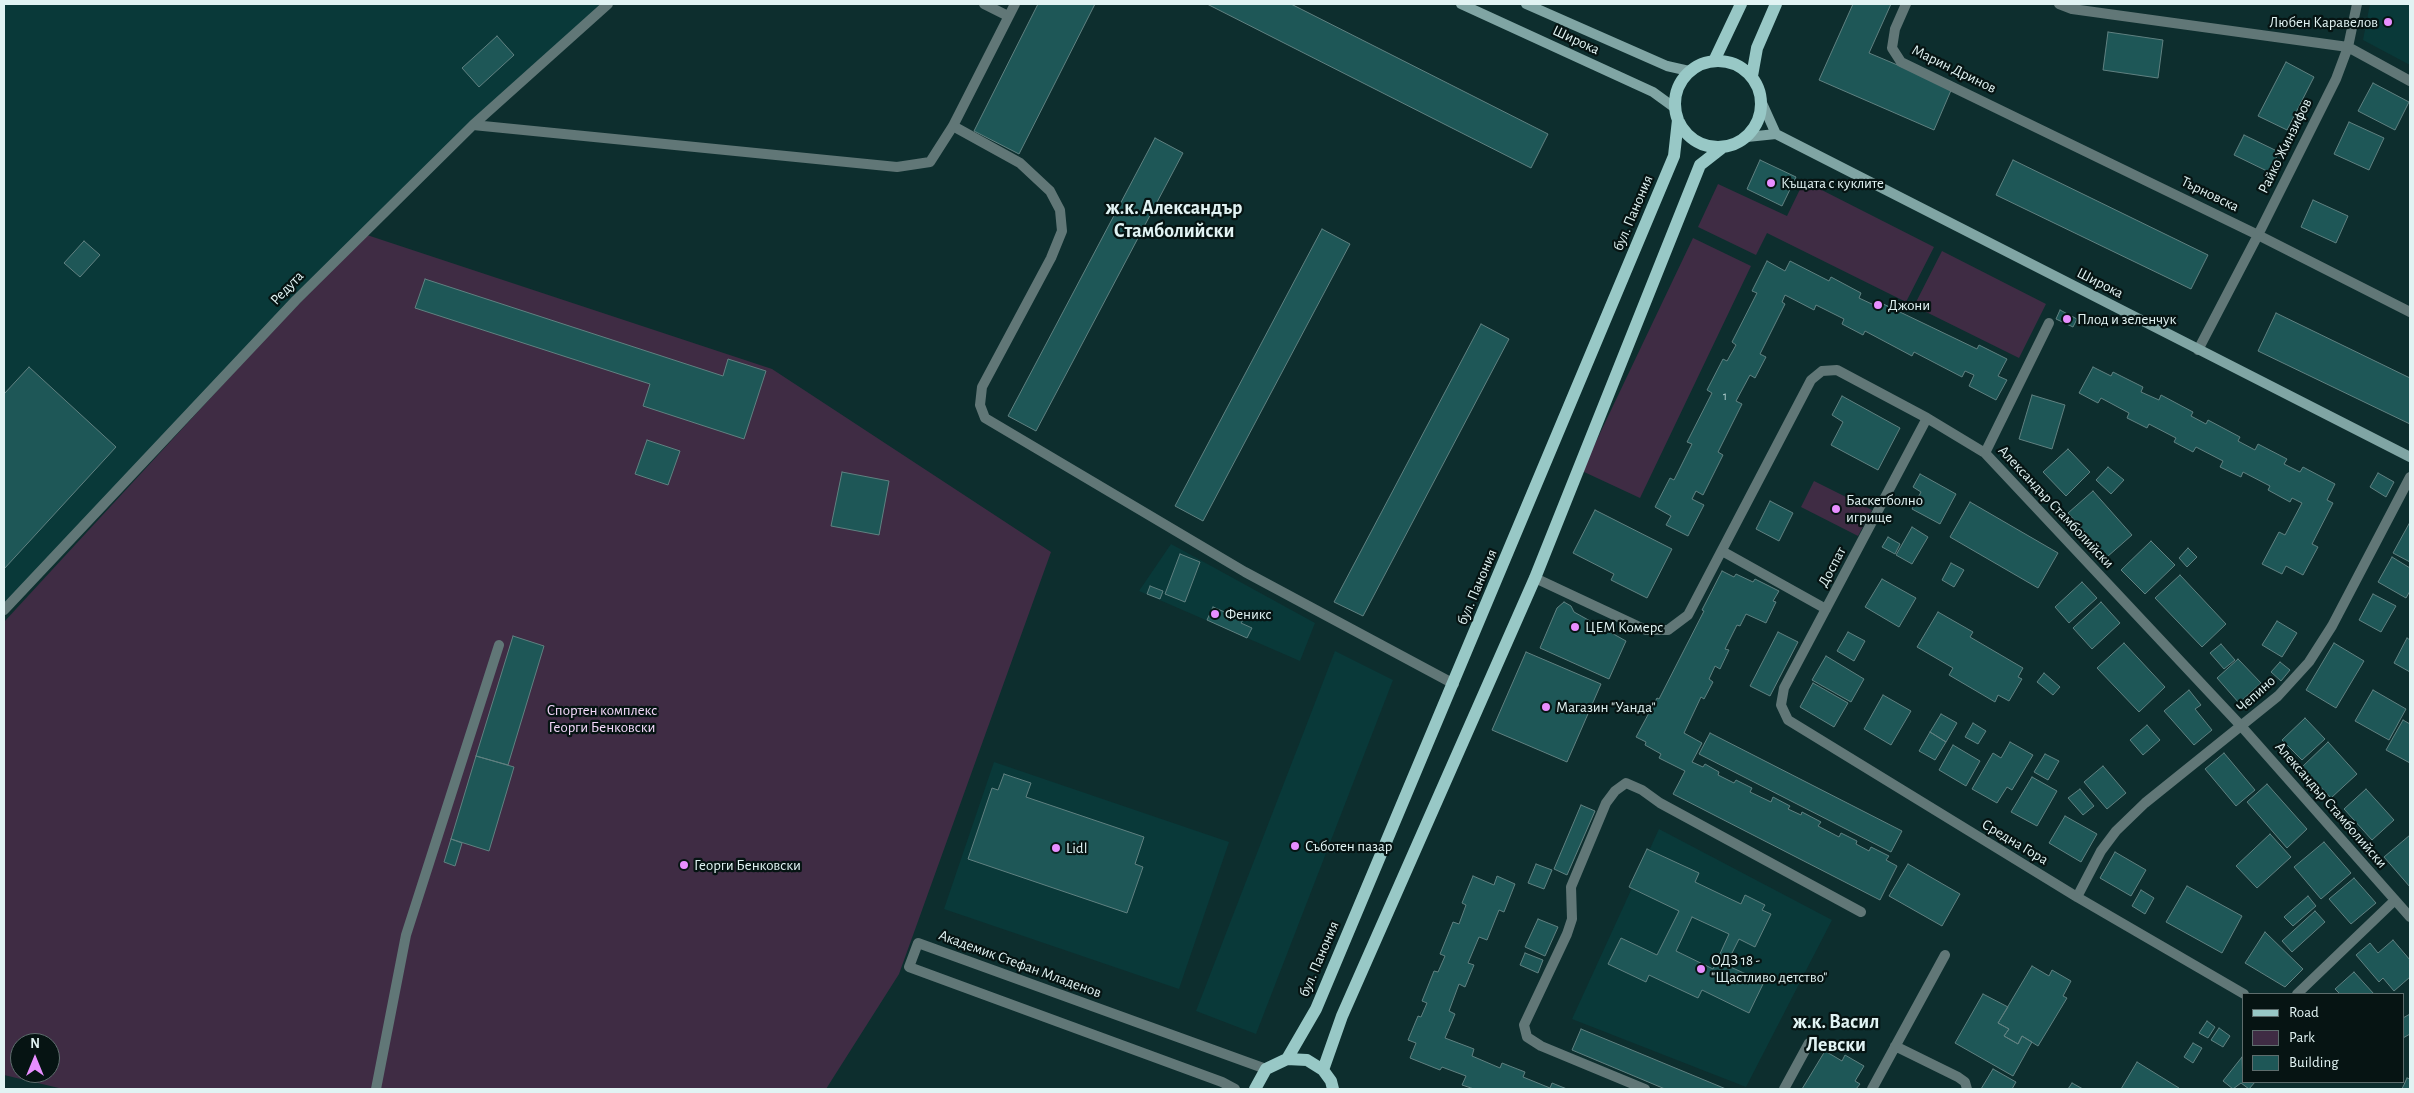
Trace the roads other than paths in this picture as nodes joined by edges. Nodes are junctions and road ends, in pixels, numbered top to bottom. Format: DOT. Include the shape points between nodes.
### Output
graph roads {
  1 [pos="608,4"];
  2 [pos="984,4"];
  3 [pos="1015,4"];
  4 [pos="1461,4"];
  5 [pos="1526,4"];
  6 [pos="1741,4"];
  7 [pos="1776,4"];
  8 [pos="1906,4"];
  9 [pos="2059,4"];
  10 [pos="2357,4"];
  11 [pos="1008,16"];
  12 [pos="2348,47"];
  13 [pos="1714,61"];
  14 [pos="1689,71"];
  15 [pos="1752,76"];
  16 [pos="2410,81"];
  17 [pos="1762,102"];
  18 [pos="1996,106"];
  19 [pos="1676,114"];
  20 [pos="473,125"];
  21 [pos="953,126"];
  22 [pos="1776,134"];
  23 [pos="1747,137"];
  24 [pos="1722,147"];
  25 [pos="2258,235"];
  26 [pos="2410,312"];
  27 [pos="2049,323"];
  28 [pos="2198,350"];
  29 [pos="1927,418"];
  30 [pos="1985,453"];
  31 [pos="2410,457"];
  32 [pos="2410,477"];
  33 [pos="1722,551"];
  34 [pos="1535,578"];
  35 [pos="1826,609"];
  36 [pos="4,610"];
  37 [pos="499,645"];
  38 [pos="1454,684"];
  39 [pos="1781,705"];
  40 [pos="2242,727"];
  41 [pos="2076,897"];
  42 [pos="2395,900"];
  43 [pos="1861,912"];
  44 [pos="2410,917"];
  45 [pos="1945,955"];
  46 [pos="2242,993"];
  47 [pos="2298,993"];
  48 [pos="1809,1043"];
  49 [pos="1895,1046"];
  50 [pos="1288,1059"];
  51 [pos="1266,1068"];
  52 [pos="1323,1070"];
  53 [pos="376,1089"];
  54 [pos="1234,1089"];
  55 [pos="1255,1089"];
  56 [pos="1333,1089"];
  57 [pos="1645,1089"];
  58 [pos="1784,1089"];
  59 [pos="1872,1089"];
  60 [pos="1967,1089"];
  1 -- 20 [label="street, Редута"];
  2 -- 11 [label="street"];
  3 -- 11 [label="street"];
  4 -- 19 [label="main road, Широка" via="1653,92"];
  5 -- 14 [label="main road, Широка" via="1667,66"];
  6 -- 13 [label="main road"];
  7 -- 15 [label="main road" via="1757,48"];
  8 -- 18 [label="street, Марин Дринов" via="1895,29 1892,48 1901,62"];
  9 -- 12 [label="street" via="2072,9"];
  10 -- 12 [label="street, Райко Жинзифов"];
  11 -- 21 [label="street"];
  12 -- 16 [label="street"];
  12 -- 25 [label="street, Райко Жинзифов" via="2336,79"];
  13 -- 14 [label="main road"];
  13 -- 15 [label="main road" via="1735,64"];
  14 -- 19 [label="main road, бул. Панония" via="1677,88"];
  15 -- 17 [label="main road"];
  17 -- 22 [label="main road"];
  17 -- 23 [label="main road" via="1758,122"];
  18 -- 25 [label="street, Търновска"];
  19 -- 24 [label="main road" via="1683,130 1700,144"];
  19 -- 38 [label="main road, бул. Панония" via="1674,156"];
  20 -- 21 [label="street" via="897,167 930,162"];
  20 -- 36 [label="street, Редута" via="296,300"];
  21 -- 38 [label="street" via="1020,163 1050,191 1060,210 1062,230 1051,258 982,387 980,405 985,418 1245,572"];
  22 -- 23 [label="main road"];
  22 -- 28 [label="main road, Широка"];
  23 -- 24 [label="main road"];
  24 -- 34 [label="main road" via="1700,165"];
  25 -- 26 [label="street, Търновска"];
  25 -- 28 [label="street, Райко Жинзифов"];
  27 -- 30 [label="street"];
  28 -- 31 [label="main road, Широка"];
  29 -- 30 [label="street, Александър Стамболийски"];
  29 -- 33 [label="street, Александър Стамболийски" via="1837,370 1822,371 1811,380"];
  29 -- 35 [label="street, Доспат"];
  30 -- 40 [label="street, Александър Стамболийски"];
  32 -- 40 [label="street, Чепино" via="2332,626 2309,662 2278,696"];
  33 -- 34 [label="street, Александър Стамболийски" via="1688,616 1668,630 1636,627"];
  33 -- 35 [label="street"];
  34 -- 52 [label="main road" via="1342,1016"];
  35 -- 39 [label="street, Доспат" via="1784,688"];
  37 -- 53 [label="street" via="406,935"];
  38 -- 50 [label="main road, бул. Панония" via="1316,1009"];
  39 -- 41 [label="street, Средна Гора" via="1788,720"];
  40 -- 41 [label="street, Чепино" via="2145,803 2116,831"];
  40 -- 42 [label="street, Александър Стамболийски"];
  41 -- 46 [label="street, Средна Гора"];
  42 -- 44 [label="street, Александър Стамболийски"];
  42 -- 47 [label="street"];
  43 -- 57 [label="street" via="1660,803 1642,790 1626,783 1614,791 1571,888 1572,919 1567,934 1524,1025 1527,1037 1541,1046"];
  45 -- 49 [label="street"];
  48 -- 58 [label="street"];
  49 -- 59 [label="street"];
  49 -- 60 [label="street" via="1958,1077 1965,1082"];
  50 -- 51 [label="main road"];
  50 -- 52 [label="main road" via="1307,1060"];
  51 -- 54 [label="street, Академик Стефан Младенов" via="918,944 909,967"];
  51 -- 55 [label="main road"];
  52 -- 56 [label="main road"];
}
